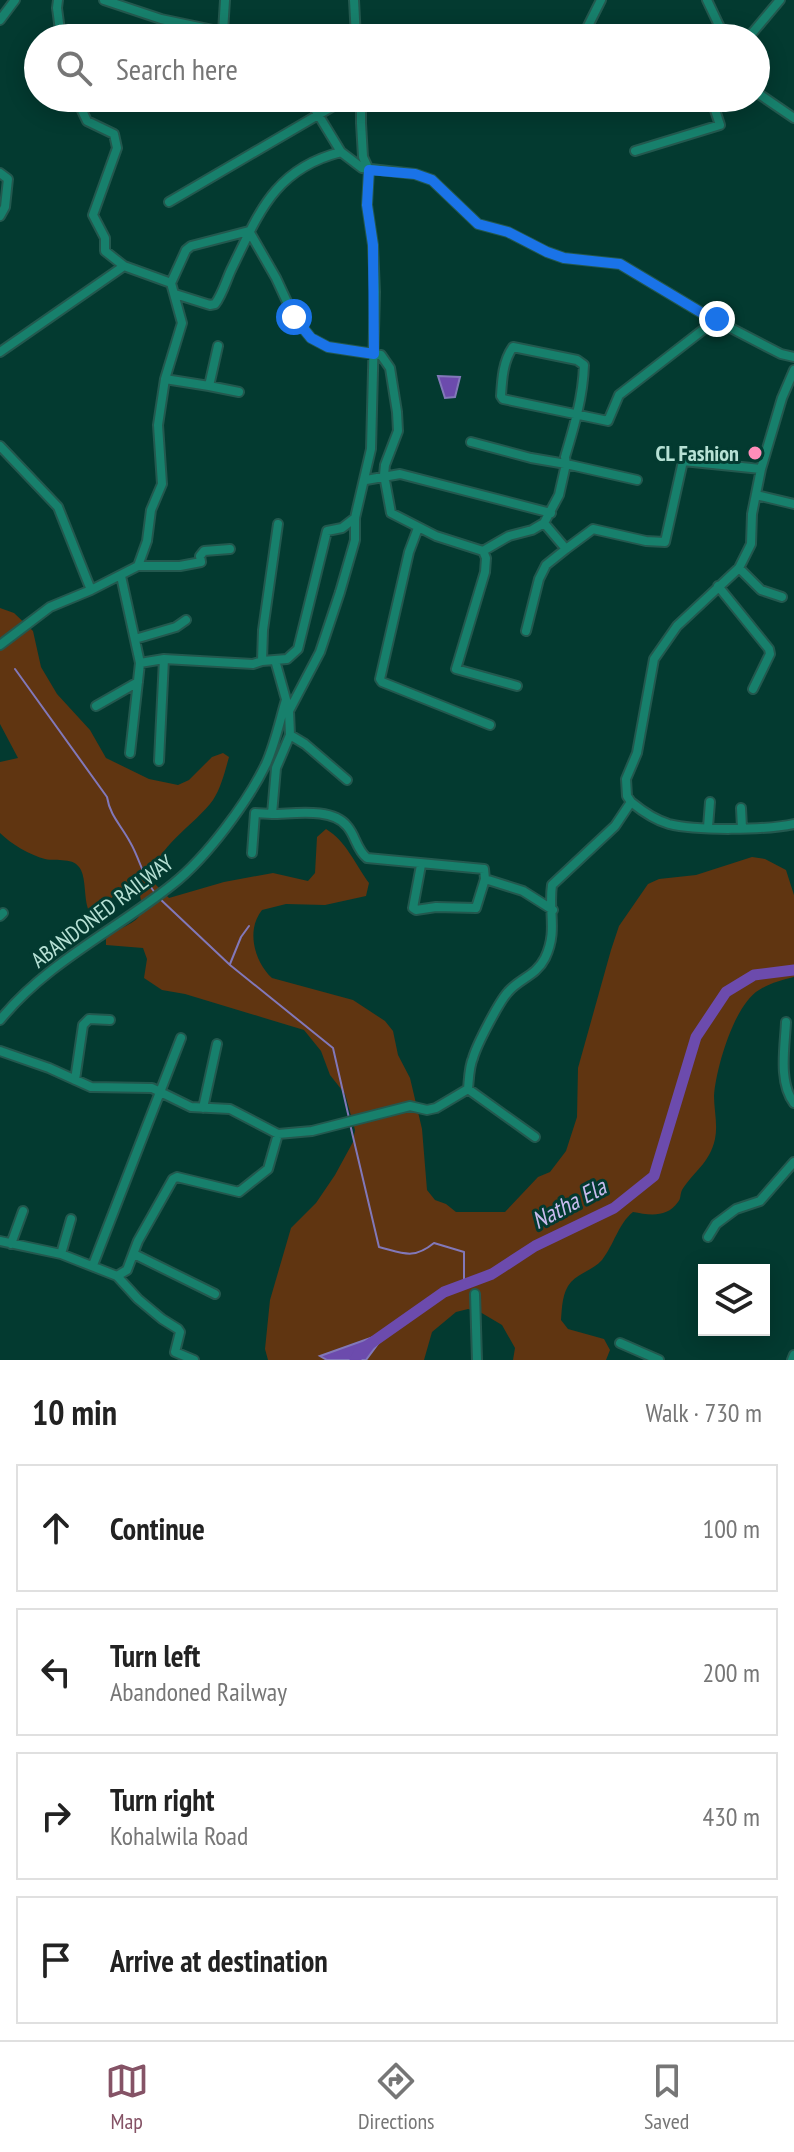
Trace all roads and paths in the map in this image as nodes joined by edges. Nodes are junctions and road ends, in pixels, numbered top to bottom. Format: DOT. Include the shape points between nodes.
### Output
graph roads {
  1 [pos="15,0"];
  2 [pos="58,0"];
  3 [pos="104,0"];
  4 [pos="225,0"];
  5 [pos="354,0"];
  6 [pos="601,0"];
  7 [pos="707,0"];
  8 [pos="780,0"];
  9 [pos="0,20"];
  10 [pos="59,24"];
  11 [pos="180,24"];
  12 [pos="220,24"];
  13 [pos="355,24"];
  14 [pos="589,24"];
  15 [pos="718,24"];
  16 [pos="760,24"];
  17 [pos="770,102"];
  18 [pos="83,112"];
  19 [pos="316,112"];
  20 [pos="323,112"];
  21 [pos="361,112"];
  22 [pos="716,112"];
  23 [pos="318,115"];
  24 [pos="794,118"];
  25 [pos="635,151"];
  26 [pos="341,152"];
  27 [pos="369,170"];
  28 [pos="0,173"];
  29 [pos="169,202"];
  30 [pos="0,216"];
  31 [pos="249,231"];
  32 [pos="124,266"];
  33 [pos="171,283"];
  34 [pos="175,294"];
  35 [pos="717,319"];
  36 [pos="218,346"];
  37 [pos="0,352"];
  38 [pos="374,354"];
  39 [pos="794,357"];
  40 [pos="794,370"];
  41 [pos="165,379"];
  42 [pos="209,386"];
  43 [pos="239,392"];
  44 [pos="577,415"];
  45 [pos="471,442"];
  46 [pos="0,446"];
  47 [pos="566,464"];
  48 [pos="761,469"];
  49 [pos="384,475"];
  50 [pos="366,480"];
  51 [pos="637,480"];
  52 [pos="756,495"];
  53 [pos="794,504"];
  54 [pos="551,513"];
  55 [pos="355,518"];
  56 [pos="544,523"];
  57 [pos="278,524"];
  58 [pos="418,528"];
  59 [pos="230,549"];
  60 [pos="566,549"];
  61 [pos="483,551"];
  62 [pos="138,566"];
  63 [pos="739,568"];
  64 [pos="121,576"];
  65 [pos="718,586"];
  66 [pos="91,590"];
  67 [pos="782,597"];
  68 [pos="186,620"];
  69 [pos="526,631"];
  70 [pos="135,639"];
  71 [pos="0,645"];
  72 [pos="164,659"];
  73 [pos="275,660"];
  74 [pos="262,661"];
  75 [pos="140,663"];
  76 [pos="138,682"];
  77 [pos="517,686"];
  78 [pos="753,689"];
  79 [pos="286,700"];
  80 [pos="96,706"];
  81 [pos="289,711"];
  82 [pos="490,725"];
  83 [pos="290,735"];
  84 [pos="130,753"];
  85 [pos="159,761"];
  86 [pos="347,780"];
  87 [pos="631,802"];
  88 [pos="710,802"];
  89 [pos="741,808"];
  90 [pos="272,814"];
  91 [pos="794,824"];
  92 [pos="708,827"];
  93 [pos="742,828"];
  94 [pos="252,853"];
  95 [pos="421,865"];
  96 [pos="485,879"];
  97 [pos="553,910"];
  98 [pos="0,1020"];
  99 [pos="110,1020"];
  100 [pos="786,1022"];
  101 [pos="181,1038"];
  102 [pos="217,1044"];
  103 [pos="0,1051"];
  104 [pos="75,1080"];
  105 [pos="468,1089"];
  106 [pos="162,1092"];
  107 [pos="794,1103"];
  108 [pos="203,1108"];
  109 [pos="278,1134"];
  110 [pos="535,1137"];
  111 [pos="794,1162"];
  112 [pos="23,1211"];
  113 [pos="71,1219"];
  114 [pos="708,1237"];
  115 [pos="0,1241"];
  116 [pos="11,1244"];
  117 [pos="61,1254"];
  118 [pos="134,1254"];
  119 [pos="93,1265"];
  120 [pos="117,1276"];
  121 [pos="215,1294"];
  122 [pos="475,1294"];
  123 [pos="620,1343"];
  124 [pos="194,1360"];
  125 [pos="477,1360"];
  126 [pos="659,1360"];
  1 -- 9 [label="street"];
  2 -- 10 [label="street"];
  3 -- 11 [label="street"];
  4 -- 12 [label="street"];
  5 -- 13 [label="street"];
  6 -- 14 [label="street"];
  7 -- 15 [label="street"];
  8 -- 16 [label="street"];
  17 -- 24 [label="street"];
  18 -- 32 [label="street" via="87,121 114,134 117,148 93,215 105,238 105,251"];
  19 -- 23 [label="street"];
  20 -- 23 [label="street"];
  21 -- 27 [label="street" via="363,157"];
  22 -- 25 [label="street" via="720,125"];
  23 -- 26 [label="street"];
  23 -- 29 [label="street"];
  26 -- 27 [label="street"];
  26 -- 31 [label="street" via="316,158 292,173"];
  27 -- 35 [label="street" via="432,180 478,224 564,258 620,264"];
  27 -- 38 [label="street"];
  28 -- 30 [label="street" via="8,179"];
  31 -- 33 [label="street" via="191,246"];
  31 -- 34 [label="street" via="215,304"];
  31 -- 38 [label="street" via="294,317 311,338 328,347"];
  32 -- 33 [label="street"];
  32 -- 37 [label="street"];
  33 -- 34 [label="street"];
  34 -- 41 [label="street" via="182,323"];
  35 -- 39 [label="street"];
  35 -- 44 [label="street" via="619,395 608,421"];
  36 -- 42 [label="street"];
  38 -- 49 [label="street" via="384,357 390,368 397,412 398,431"];
  38 -- 50 [label="street"];
  40 -- 48 [label="street"];
  41 -- 42 [label="street"];
  41 -- 62 [label="street" via="158,425 162,484"];
  42 -- 43 [label="street"];
  44 -- 44 [label="street" via="503,399 503,373 513,347 584,365"];
  44 -- 47 [label="street"];
  45 -- 47 [label="street"];
  46 -- 66 [label="street" via="58,507"];
  47 -- 51 [label="street"];
  47 -- 54 [label="street"];
  48 -- 52 [label="street"];
  48 -- 60 [label="street" via="683,461 665,542 593,529"];
  49 -- 50 [label="street"];
  49 -- 54 [label="street" via="400,474"];
  49 -- 58 [label="street" via="391,513"];
  50 -- 55 [label="street"];
  52 -- 53 [label="street"];
  52 -- 63 [label="street" via="751,544"];
  54 -- 56 [label="street"];
  55 -- 73 [label="street" via="327,531 298,649 287,659"];
  55 -- 81 [label="street" via="355,540 320,652"];
  56 -- 60 [label="street"];
  56 -- 61 [label="street"];
  57 -- 74 [label="street"];
  58 -- 61 [label="street"];
  58 -- 82 [label="street" via="380,679"];
  59 -- 62 [label="street" via="204,551 201,562 180,566"];
  60 -- 69 [label="street" via="546,565 539,579"];
  61 -- 77 [label="street" via="485,572 456,669"];
  62 -- 64 [label="street"];
  63 -- 65 [label="street"];
  63 -- 67 [label="street" via="761,590"];
  64 -- 66 [label="street"];
  64 -- 70 [label="street"];
  65 -- 78 [label="street" via="769,649"];
  65 -- 87 [label="street" via="677,626 654,659 637,753 626,779"];
  66 -- 71 [label="street" via="50,607"];
  68 -- 70 [label="street"];
  70 -- 75 [label="street"];
  72 -- 74 [label="street"];
  72 -- 75 [label="street"];
  72 -- 85 [label="street"];
  73 -- 74 [label="street"];
  73 -- 79 [label="street"];
  75 -- 76 [label="street"];
  76 -- 80 [label="street"];
  76 -- 84 [label="street"];
  79 -- 81 [label="street"];
  79 -- 98 [label="street, ABANDONED RAILWAY" via="266,763 204,852 170,887 37,982"];
  81 -- 83 [label="street"];
  83 -- 86 [label="street"];
  83 -- 90 [label="street" via="276,768"];
  87 -- 92 [label="street" via="669,824"];
  87 -- 97 [label="street" via="615,826 552,885"];
  88 -- 92 [label="street"];
  89 -- 93 [label="street"];
  90 -- 94 [label="street" via="255,813"];
  90 -- 95 [label="street" via="339,819 367,858"];
  91 -- 93 [label="street"];
  92 -- 93 [label="street"];
  95 -- 96 [label="street" via="484,869"];
  95 -- 96 [label="street" via="416,910 476,908"];
  96 -- 97 [label="street" via="523,891"];
  97 -- 105 [label="street" via="544,961 506,994 473,1058"];
  99 -- 104 [label="street" via="89,1019 83,1025"];
  100 -- 107 [label="street" via="784,1065"];
  101 -- 106 [label="street"];
  102 -- 108 [label="street"];
  103 -- 104 [label="street"];
  104 -- 106 [label="street" via="91,1087"];
  105 -- 109 [label="street" via="436,1108 410,1106 312,1131"];
  105 -- 110 [label="street"];
  106 -- 108 [label="street"];
  106 -- 119 [label="street"];
  108 -- 109 [label="street" via="230,1109"];
  109 -- 118 [label="street" via="268,1169 239,1192 175,1177"];
  111 -- 114 [label="street" via="760,1201 736,1209"];
  112 -- 116 [label="street"];
  113 -- 117 [label="street"];
  115 -- 116 [label="street"];
  116 -- 117 [label="street"];
  117 -- 119 [label="street"];
  118 -- 120 [label="street" via="127,1270"];
  118 -- 121 [label="street"];
  119 -- 120 [label="street"];
  120 -- 124 [label="street" via="178,1329 175,1352"];
  122 -- 125 [label="street"];
  123 -- 126 [label="street"];
}
